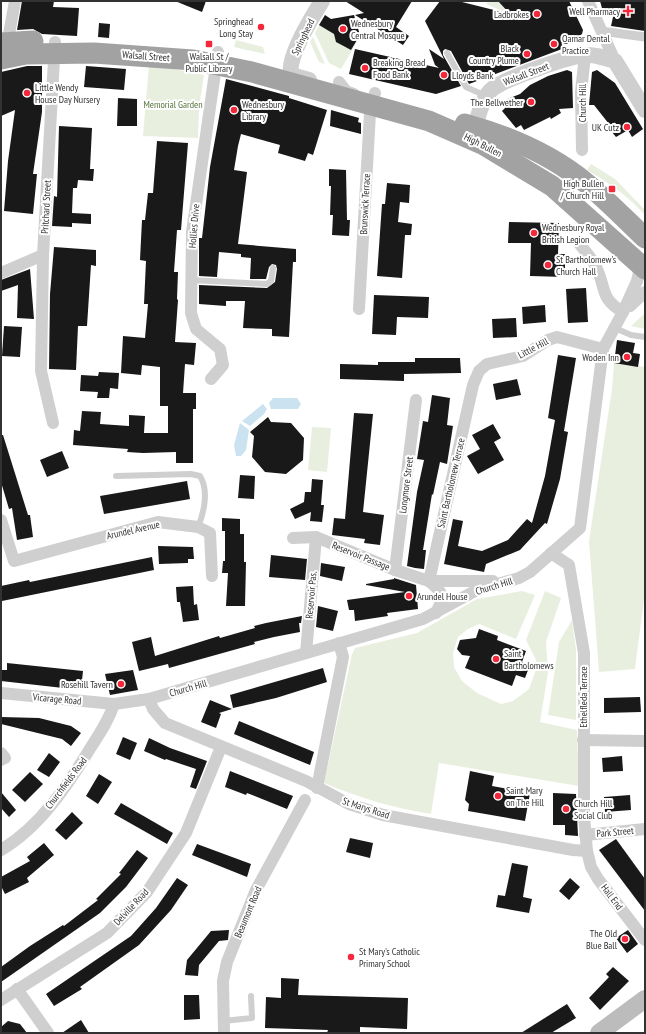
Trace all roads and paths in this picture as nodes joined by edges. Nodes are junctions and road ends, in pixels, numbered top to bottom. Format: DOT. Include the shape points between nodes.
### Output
graph roads {
  1 [pos="15,1"];
  2 [pos="322,1"];
  3 [pos="588,1"];
  4 [pos="601,31"];
  5 [pos="645,36"];
  6 [pos="55,48"];
  7 [pos="6,50"];
  8 [pos="447,53"];
  9 [pos="586,55"];
  10 [pos="217,58"];
  11 [pos="615,61"];
  12 [pos="289,75"];
  13 [pos="486,96"];
  14 [pos="373,99"];
  15 [pos="645,110"];
  16 [pos="475,127"];
  17 [pos="582,150"];
  18 [pos="539,178"];
  19 [pos="604,200"];
  20 [pos="645,238"];
  21 [pos="578,242"];
  22 [pos="43,255"];
  23 [pos="642,261"];
  24 [pos="273,268"];
  25 [pos="1,273"];
  26 [pos="192,280"];
  27 [pos="643,292"];
  28 [pos="359,309"];
  29 [pos="623,312"];
  30 [pos="615,328"];
  31 [pos="645,337"];
  32 [pos="603,349"];
  33 [pos="211,379"];
  34 [pos="473,385"];
  35 [pos="416,400"];
  36 [pos="53,423"];
  37 [pos="116,476"];
  38 [pos="1,520"];
  39 [pos="198,527"];
  40 [pos="316,537"];
  41 [pos="293,538"];
  42 [pos="552,553"];
  43 [pos="395,570"];
  44 [pos="212,576"];
  45 [pos="518,579"];
  46 [pos="430,581"];
  47 [pos="436,613"];
  48 [pos="339,643"];
  49 [pos="306,653"];
  50 [pos="1,694"];
  51 [pos="149,699"];
  52 [pos="114,704"];
  53 [pos="583,740"];
  54 [pos="645,741"];
  55 [pos="222,747"];
  56 [pos="1,753"];
  57 [pos="1,760"];
  58 [pos="317,788"];
  59 [pos="305,800"];
  60 [pos="645,829"];
  61 [pos="585,835"];
  62 [pos="1,850"];
  63 [pos="587,851"];
  64 [pos="645,940"];
  65 [pos="18,989"];
  66 [pos="251,996"];
  67 [pos="645,999"];
  68 [pos="1,1000"];
  69 [pos="223,1021"];
  70 [pos="48,1033"];
  71 [pos="224,1033"];
  72 [pos="599,1033"];
  1 -- 7 [label="street"];
  2 -- 12 [label="street, Springhead" via="308,24"];
  3 -- 4 [label="street"];
  4 -- 5 [label="street"];
  4 -- 11 [label="street"];
  6 -- 7 [label="highway, Walsall Street"];
  6 -- 10 [label="highway, Walsall Street" via="162,57"];
  6 -- 10 [label="highway, Walsall Street" via="168,47"];
  6 -- 22 [label="street, Pritchard Street"];
  8 -- 13 [label="lane" via="466,87"];
  9 -- 11 [label="street, Walsall Street" via="602,56"];
  9 -- 13 [label="street, Walsall Street" via="574,56 504,82"];
  9 -- 17 [label="street, Church Hill" via="581,92"];
  10 -- 12 [label="highway, Walsall Street"];
  10 -- 26 [label="street, Hollies Drive" via="192,232"];
  11 -- 15 [label="street"];
  12 -- 14 [label="highway, High Bullen"];
  13 -- 16 [label="street"];
  14 -- 16 [label="highway, High Bullen"];
  14 -- 18 [label="highway, High Bullen" via="455,131"];
  14 -- 28 [label="street, Brunswick Terrace"];
  16 -- 18 [label="street" via="474,133 527,163"];
  16 -- 19 [label="highway, High Bullen" via="544,156 586,183"];
  18 -- 23 [label="highway, High Bullen"];
  19 -- 20 [label="highway, High Bullen"];
  19 -- 23 [label="highway"];
  21 -- 29 [label="street" via="595,265 603,291 611,305"];
  22 -- 25 [label="street"];
  22 -- 36 [label="street, Pritchard Street" via="41,371"];
  23 -- 29 [label="street, Church Hill" via="637,281"];
  24 -- 26 [label="lane" via="271,281 267,284"];
  26 -- 33 [label="street, Hollies Drive" via="191,313 196,329 220,349 222,365"];
  27 -- 29 [label="street, Church Hill"];
  29 -- 30 [label="street, Church Hill"];
  30 -- 31 [label="lane" via="631,336"];
  30 -- 32 [label="street, Church Hill"];
  32 -- 34 [label="street, Little Hill" via="557,337 523,356 487,364 479,371"];
  32 -- 42 [label="street, Church Hill" via="580,528"];
  34 -- 46 [label="street, Saint Bartholomew Terrace"];
  35 -- 43 [label="street, Longmore Street"];
  37 -- 39 [label="lane" via="200,476 204,481 204,503 203,516"];
  38 -- 39 [label="street, Arundel Avenue" via="14,561 158,522"];
  39 -- 44 [label="street" via="210,534"];
  40 -- 41 [label="street, Reservoir Passage"];
  40 -- 43 [label="street, Reservoir Passage"];
  40 -- 49 [label="street, Reservoir Pas."];
  42 -- 45 [label="street, Church Hill"];
  42 -- 53 [label="street, Ethelfleda Terrace" via="569,565 577,609 584,653"];
  43 -- 46 [label="street, Reservoir Passage"];
  45 -- 46 [label="street, Reservoir Passage"];
  45 -- 47 [label="street, Church Hill" via="477,590"];
  46 -- 47 [label="street" via="442,592 443,599"];
  47 -- 48 [label="street, Church Hill"];
  48 -- 49 [label="street, Church Hill"];
  48 -- 58 [label="street" via="342,657"];
  49 -- 51 [label="street, Church Hill"];
  50 -- 52 [label="street, Vicarage Road"];
  51 -- 52 [label="street, Church Hill"];
  51 -- 55 [label="street, St Marys Road" via="153,709 165,723"];
  52 -- 62 [label="street, Churchfields Road" via="107,721 65,787 29,828"];
  53 -- 54 [label="street"];
  53 -- 61 [label="street, Ethelfleda Terrace"];
  55 -- 58 [label="street, St Marys Road" via="306,781"];
  55 -- 65 [label="street, Delville Road" via="186,832 147,892 107,933"];
  56 -- 57 [label="street" via="5,758"];
  58 -- 63 [label="street, St Marys Road" via="349,804 383,815"];
  59 -- 69 [label="street, Beaumont Road" via="256,890 227,962 223,981"];
  60 -- 61 [label="street, Park Street"];
  61 -- 63 [label="street, Ethelfleda Terrace"];
  63 -- 64 [label="street, Hall End" via="591,867 598,879"];
  65 -- 68 [label="street, Delville Road"];
  65 -- 70 [label="street"];
  66 -- 69 [label="lane" via="252,1018"];
  67 -- 72 [label="main road"];
  69 -- 71 [label="street, Beaumont Road"];
}
